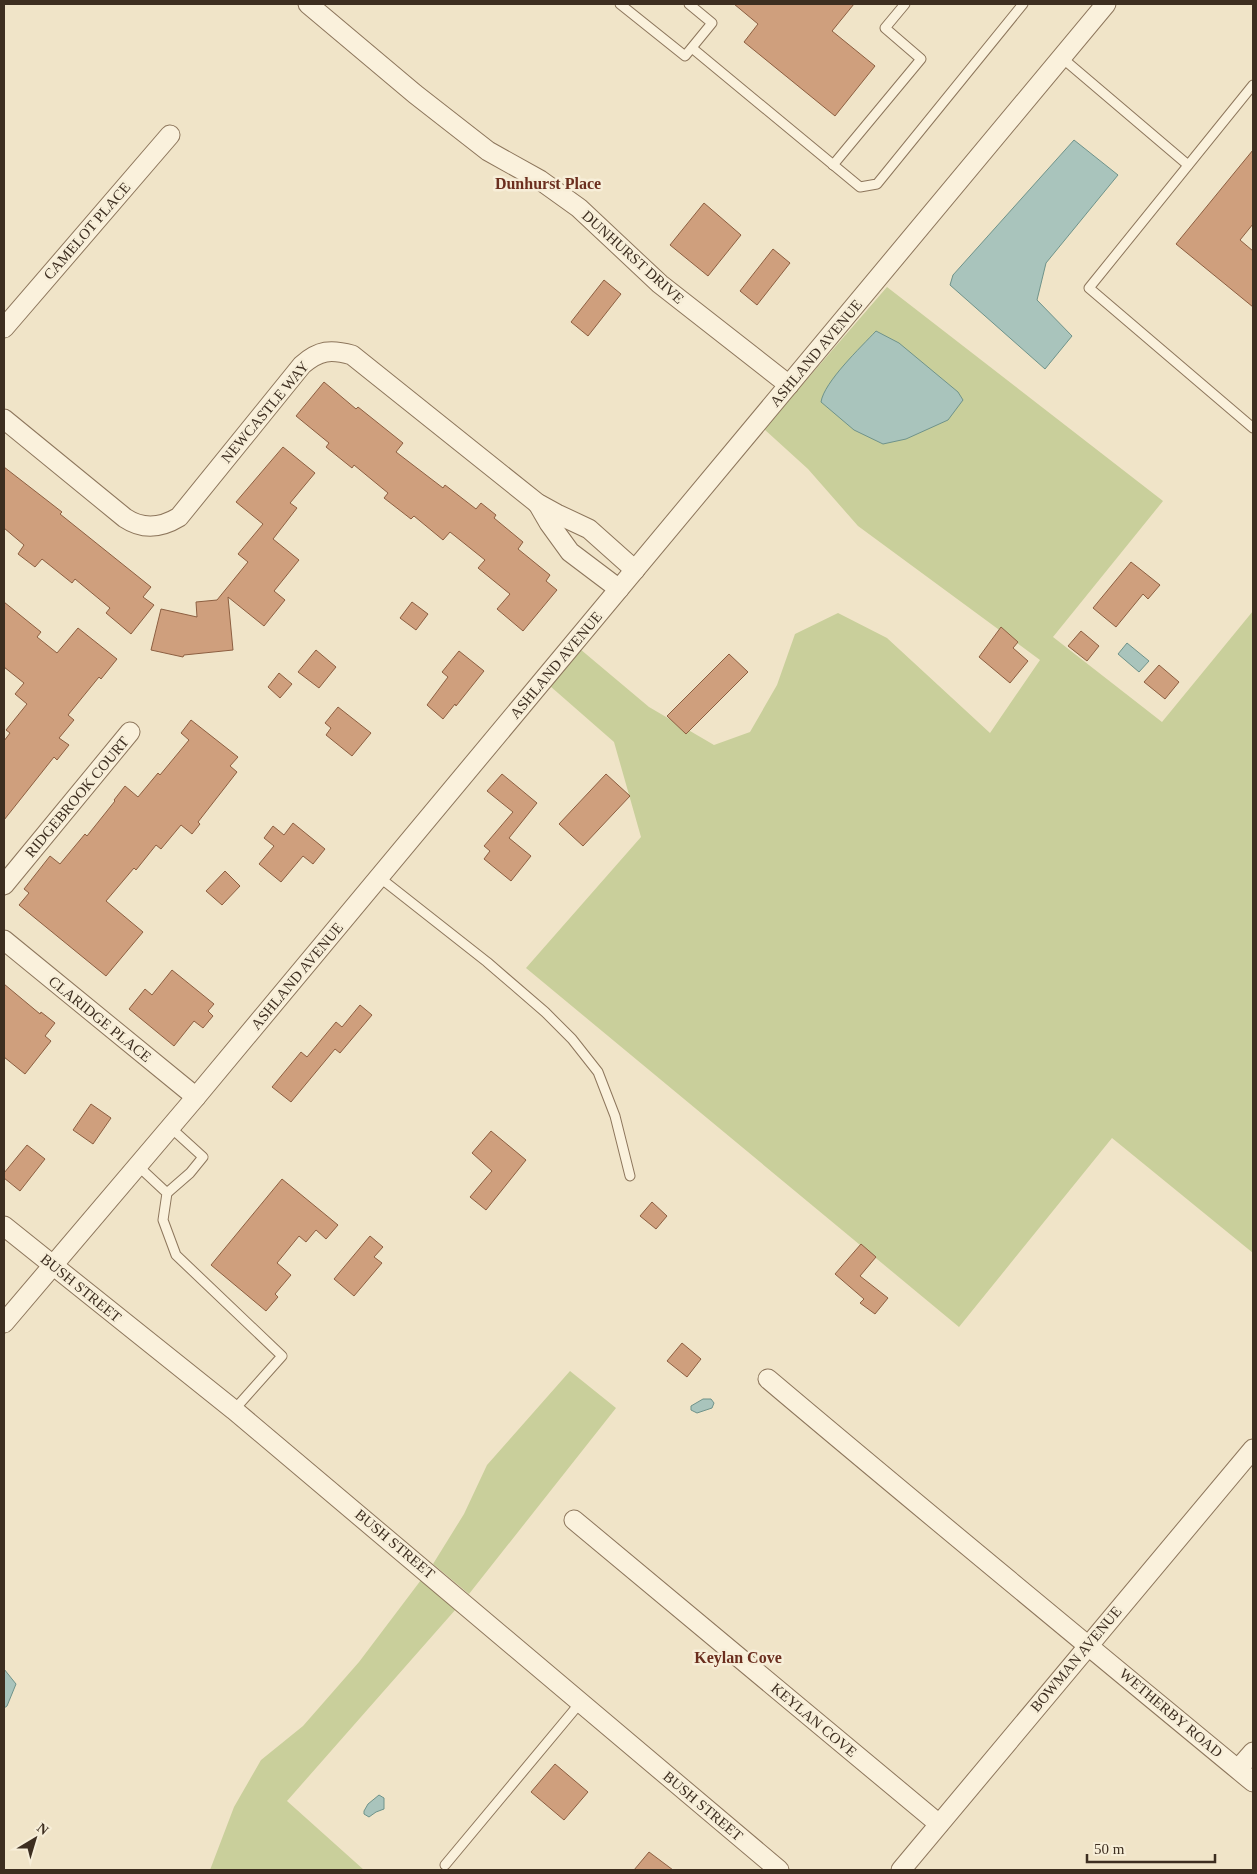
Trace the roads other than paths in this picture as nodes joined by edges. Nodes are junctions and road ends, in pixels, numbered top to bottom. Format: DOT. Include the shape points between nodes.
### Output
graph roads {
  1 [pos="308,4"];
  2 [pos="620,4"];
  3 [pos="689,4"];
  4 [pos="905,4"];
  5 [pos="1023,4"];
  6 [pos="1106,4"];
  7 [pos="692,48"];
  8 [pos="1061,58"];
  9 [pos="1253,85"];
  10 [pos="170,135"];
  11 [pos="833,165"];
  12 [pos="1188,165"];
  13 [pos="4,328"];
  14 [pos="789,386"];
  15 [pos="4,419"];
  16 [pos="1253,428"];
  17 [pos="538,503"];
  18 [pos="635,570"];
  19 [pos="619,588"];
  20 [pos="130,732"];
  21 [pos="379,877"];
  22 [pos="4,885"];
  23 [pos="4,940"];
  24 [pos="196,1098"];
  25 [pos="170,1127"];
  26 [pos="137,1165"];
  27 [pos="630,1176"];
  28 [pos="167,1193"];
  29 [pos="4,1226"];
  30 [pos="52,1265"];
  31 [pos="4,1323"];
  32 [pos="768,1379"];
  33 [pos="234,1410"];
  34 [pos="1253,1449"];
  35 [pos="574,1520"];
  36 [pos="1088,1644"];
  37 [pos="580,1703"];
  38 [pos="1253,1752"];
  39 [pos="1238,1769"];
  40 [pos="1253,1782"];
  41 [pos="939,1824"];
  42 [pos="445,1865"];
  43 [pos="779,1870"];
  44 [pos="901,1870"];
  1 -- 14 [label="street, DUNHURST DRIVE" via="488,151 540,180 579,208 660,284"];
  2 -- 7 [label="lane" via="685,56"];
  3 -- 7 [label="lane" via="712,23"];
  4 -- 11 [label="lane" via="885,28 921,59"];
  5 -- 11 [label="lane" via="877,184 860,187"];
  6 -- 8 [label="street, ASHLAND AVENUE"];
  7 -- 11 [label="lane"];
  8 -- 12 [label="lane"];
  8 -- 14 [label="street, ASHLAND AVENUE"];
  9 -- 12 [label="lane"];
  10 -- 13 [label="street, CAMELOT PLACE"];
  12 -- 16 [label="lane" via="1089,288"];
  14 -- 18 [label="street, ASHLAND AVENUE"];
  15 -- 17 [label="street, NEWCASTLE WAY" via="125,518 142,526 155,527 179,517 302,364 325,352 338,351 352,355"];
  17 -- 18 [label="street, NEWCASTLE WAY" via="589,529"];
  17 -- 19 [label="street, NEWCASTLE WAY" via="570,552"];
  18 -- 19 [label="street, ASHLAND AVENUE"];
  19 -- 21 [label="street, ASHLAND AVENUE"];
  20 -- 22 [label="street, RIDGEBROOK COURT"];
  21 -- 24 [label="street, ASHLAND AVENUE"];
  21 -- 27 [label="lane" via="487,962 572,1039 598,1072 615,1116"];
  23 -- 24 [label="street, CLARIDGE PLACE"];
  24 -- 25 [label="street, ASHLAND AVENUE"];
  25 -- 26 [label="street, ASHLAND AVENUE"];
  25 -- 28 [label="lane" via="203,1157"];
  26 -- 28 [label="lane"];
  26 -- 30 [label="street, ASHLAND AVENUE"];
  28 -- 33 [label="lane" via="163,1220 176,1255 282,1356"];
  29 -- 30 [label="street, BUSH STREET"];
  30 -- 31 [label="street, ASHLAND AVENUE"];
  30 -- 33 [label="street, BUSH STREET"];
  32 -- 36 [label="street, WETHERBY ROAD"];
  33 -- 37 [label="street, BUSH STREET"];
  34 -- 36 [label="street, BOWMAN AVENUE"];
  35 -- 41 [label="street, KEYLAN COVE"];
  36 -- 39 [label="street, WETHERBY ROAD"];
  36 -- 41 [label="street, BOWMAN AVENUE"];
  37 -- 42 [label="lane"];
  37 -- 43 [label="street, BUSH STREET"];
  38 -- 39 [label="street"];
  39 -- 40 [label="street, WETHERBY ROAD"];
  41 -- 44 [label="street, BOWMAN AVENUE"];
}
